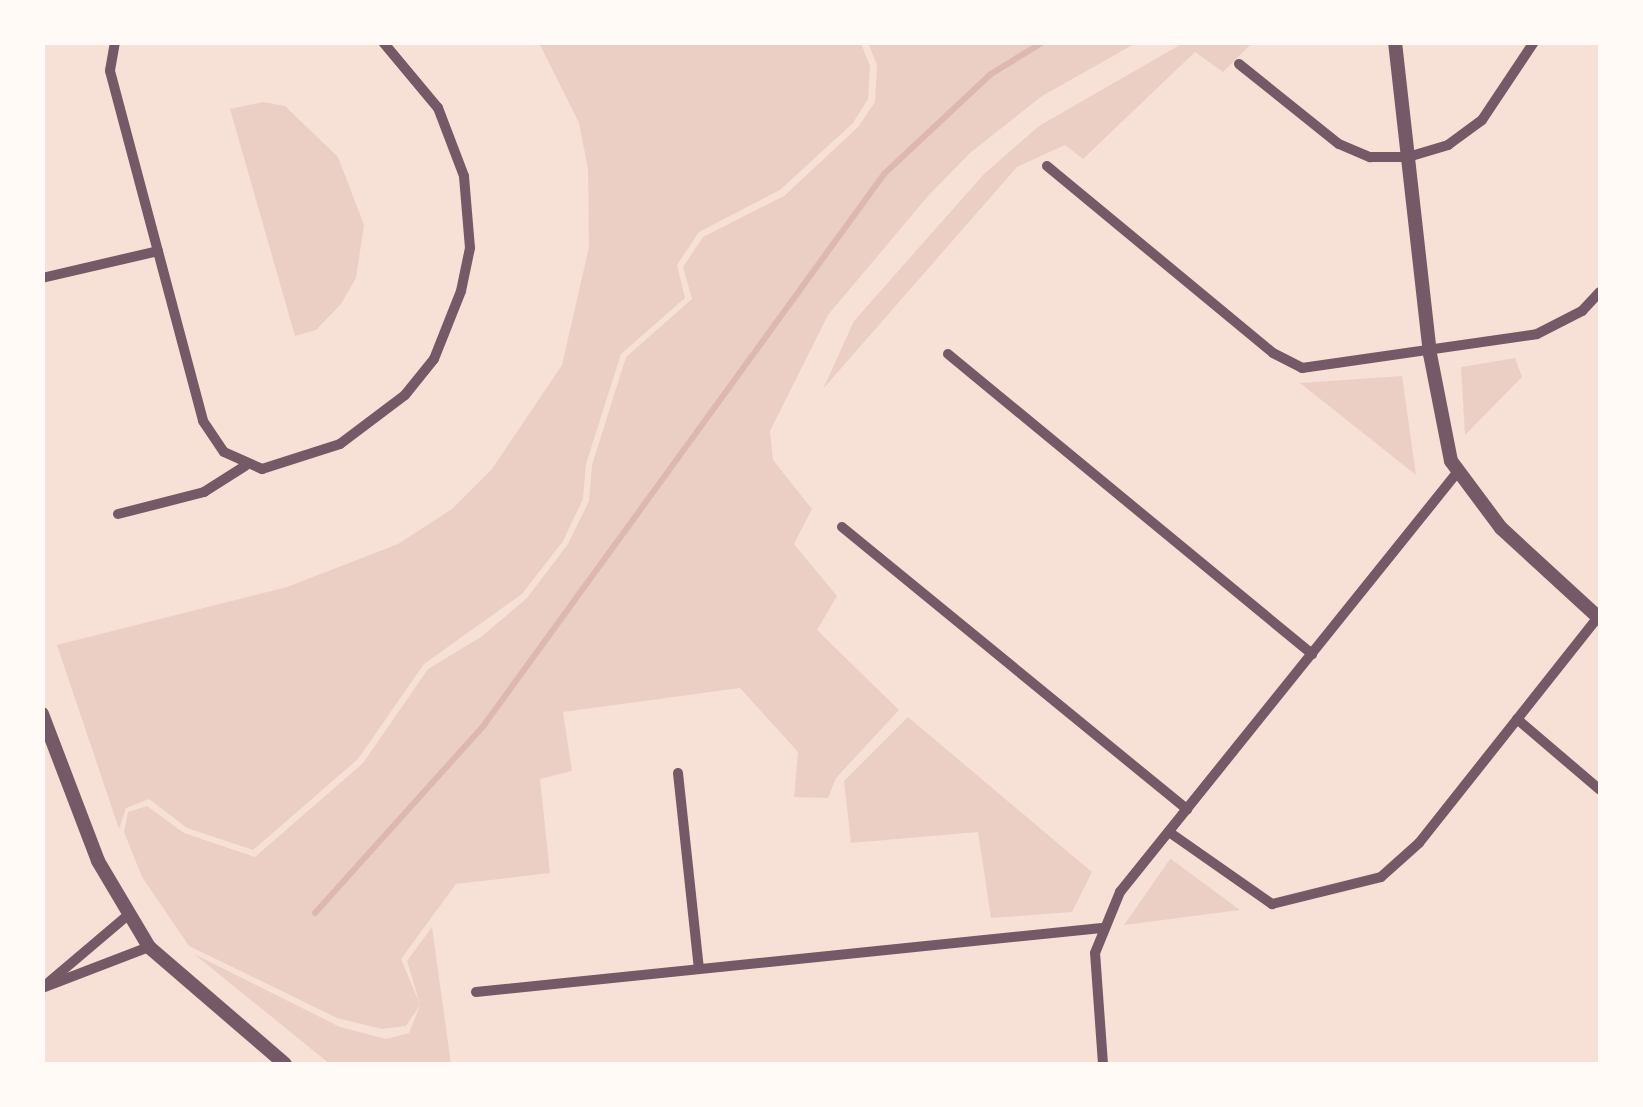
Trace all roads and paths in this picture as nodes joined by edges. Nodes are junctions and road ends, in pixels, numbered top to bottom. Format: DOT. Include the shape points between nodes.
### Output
graph roads {
  1 [pos="116,42"];
  2 [pos="383,42"];
  3 [pos="1395,42"];
  4 [pos="1534,42"];
  5 [pos="1239,64"];
  6 [pos="1408,157"];
  7 [pos="1047,166"];
  8 [pos="158,251"];
  9 [pos="42,278"];
  10 [pos="1600,292"];
  11 [pos="948,354"];
  12 [pos="1430,354"];
  13 [pos="245,466"];
  14 [pos="1456,474"];
  15 [pos="118,514"];
  16 [pos="842,527"];
  17 [pos="1600,617"];
  18 [pos="1312,654"];
  19 [pos="1517,720"];
  20 [pos="44,721"];
  21 [pos="678,773"];
  22 [pos="1600,790"];
  23 [pos="1186,809"];
  24 [pos="1168,832"];
  25 [pos="128,914"];
  26 [pos="1102,928"];
  27 [pos="148,947"];
  28 [pos="699,969"];
  29 [pos="42,988"];
  30 [pos="476,992"];
  31 [pos="285,1064"];
  32 [pos="1103,1064"];
  1 -- 8 [label="street" via="110,72"];
  2 -- 13 [label="street" via="438,108 464,176 470,248 452,323 405,395 364,428 306,460"];
  3 -- 6 [label="street"];
  4 -- 6 [label="street" via="1474,128 1448,146"];
  5 -- 6 [label="street" via="1339,144 1370,157"];
  6 -- 12 [label="street"];
  7 -- 12 [label="street" via="1291,364"];
  8 -- 9 [label="street"];
  8 -- 13 [label="street" via="203,420 224,452"];
  10 -- 12 [label="street" via="1582,311 1536,334"];
  11 -- 18 [label="street"];
  12 -- 14 [label="street"];
  13 -- 15 [label="street" via="204,492"];
  14 -- 17 [label="street" via="1501,528"];
  14 -- 18 [label="street"];
  16 -- 23 [label="street"];
  17 -- 19 [label="street"];
  18 -- 23 [label="street"];
  19 -- 22 [label="street"];
  19 -- 24 [label="street" via="1420,843 1381,877 1351,889 1272,904"];
  20 -- 25 [label="street" via="98,861"];
  21 -- 28 [label="street"];
  23 -- 24 [label="street"];
  24 -- 26 [label="street" via="1120,892"];
  25 -- 27 [label="street"];
  25 -- 29 [label="street"];
  26 -- 28 [label="street"];
  26 -- 32 [label="street" via="1095,988"];
  27 -- 29 [label="street"];
  27 -- 31 [label="street"];
  28 -- 30 [label="street"];
}
